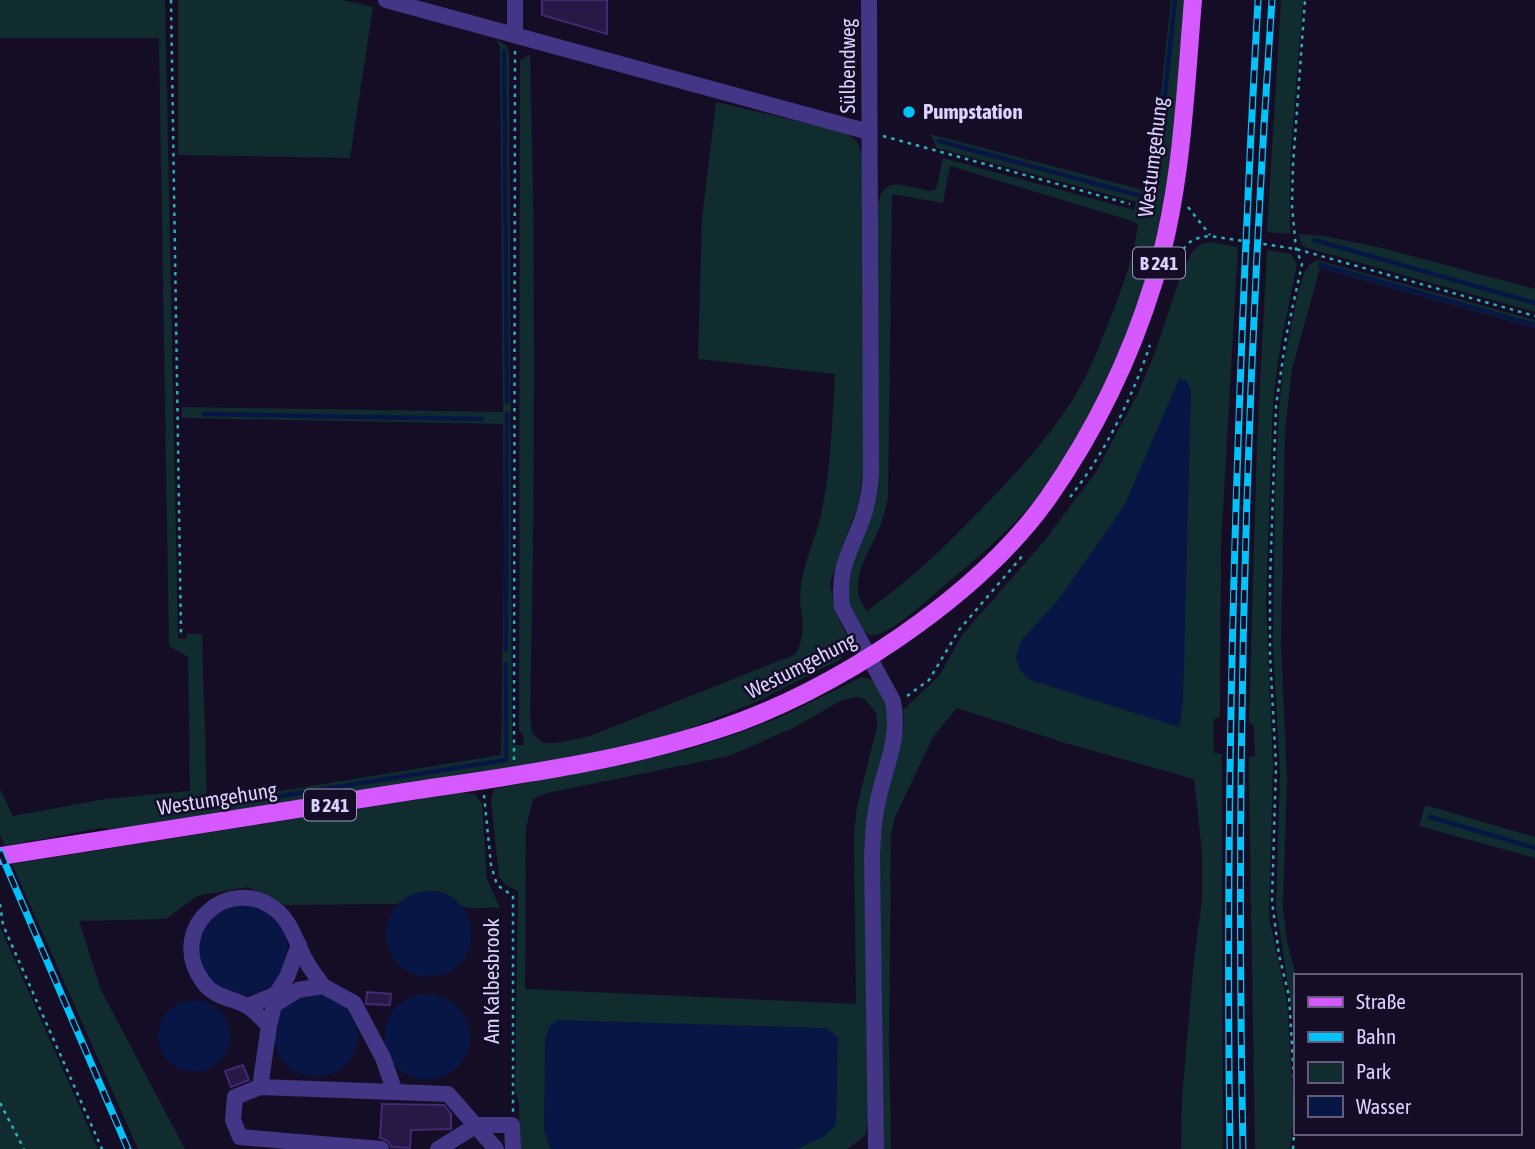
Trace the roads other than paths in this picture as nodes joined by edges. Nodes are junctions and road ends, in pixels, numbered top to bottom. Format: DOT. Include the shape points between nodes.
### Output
graph roads {
  1 [pos="386,0"];
  2 [pos="515,0"];
  3 [pos="869,0"];
  4 [pos="1193,0"];
  5 [pos="515,35"];
  6 [pos="869,132"];
  7 [pos="869,658"];
  8 [pos="0,856"];
  9 [pos="299,945"];
  10 [pos="323,986"];
  11 [pos="248,1006"];
  12 [pos="269,1026"];
  13 [pos="260,1087"];
  14 [pos="395,1092"];
  15 [pos="477,1125"];
  16 [pos="381,1149"];
  17 [pos="438,1149"];
  18 [pos="496,1149"];
  19 [pos="513,1149"];
  20 [pos="876,1149"];
  1 -- 5 [label="street"];
  2 -- 5 [label="street"];
  3 -- 6 [label="street, Sülbendweg"];
  4 -- 7 [label="main road, Westumgehung / B 241" via="1166,234 1151,291 1108,402 1046,501 1017,536 955,594"];
  5 -- 6 [label="street"];
  6 -- 7 [label="street, Sülbendweg" via="871,473 866,506 840,577 842,607"];
  7 -- 8 [label="main road, Westumgehung / B 241" via="778,706 723,728 639,752"];
  7 -- 20 [label="street, Sülbendweg" via="893,701 896,717 891,760 875,812"];
  9 -- 10 [label="street"];
  9 -- 11 [label="street" via="276,994"];
  9 -- 11 [label="street" via="275,909 255,900 233,899 210,907 190,943 192,962 204,984 225,999"];
  10 -- 12 [label="street" via="298,990 274,1005"];
  10 -- 14 [label="street" via="354,1003"];
  11 -- 12 [label="street"];
  12 -- 13 [label="street"];
  13 -- 14 [label="street"];
  13 -- 16 [label="street" via="235,1097 233,1120 240,1137"];
  14 -- 15 [label="street" via="448,1094"];
  15 -- 17 [label="street"];
  15 -- 18 [label="street"];
  15 -- 19 [label="street" via="512,1125"];
}
